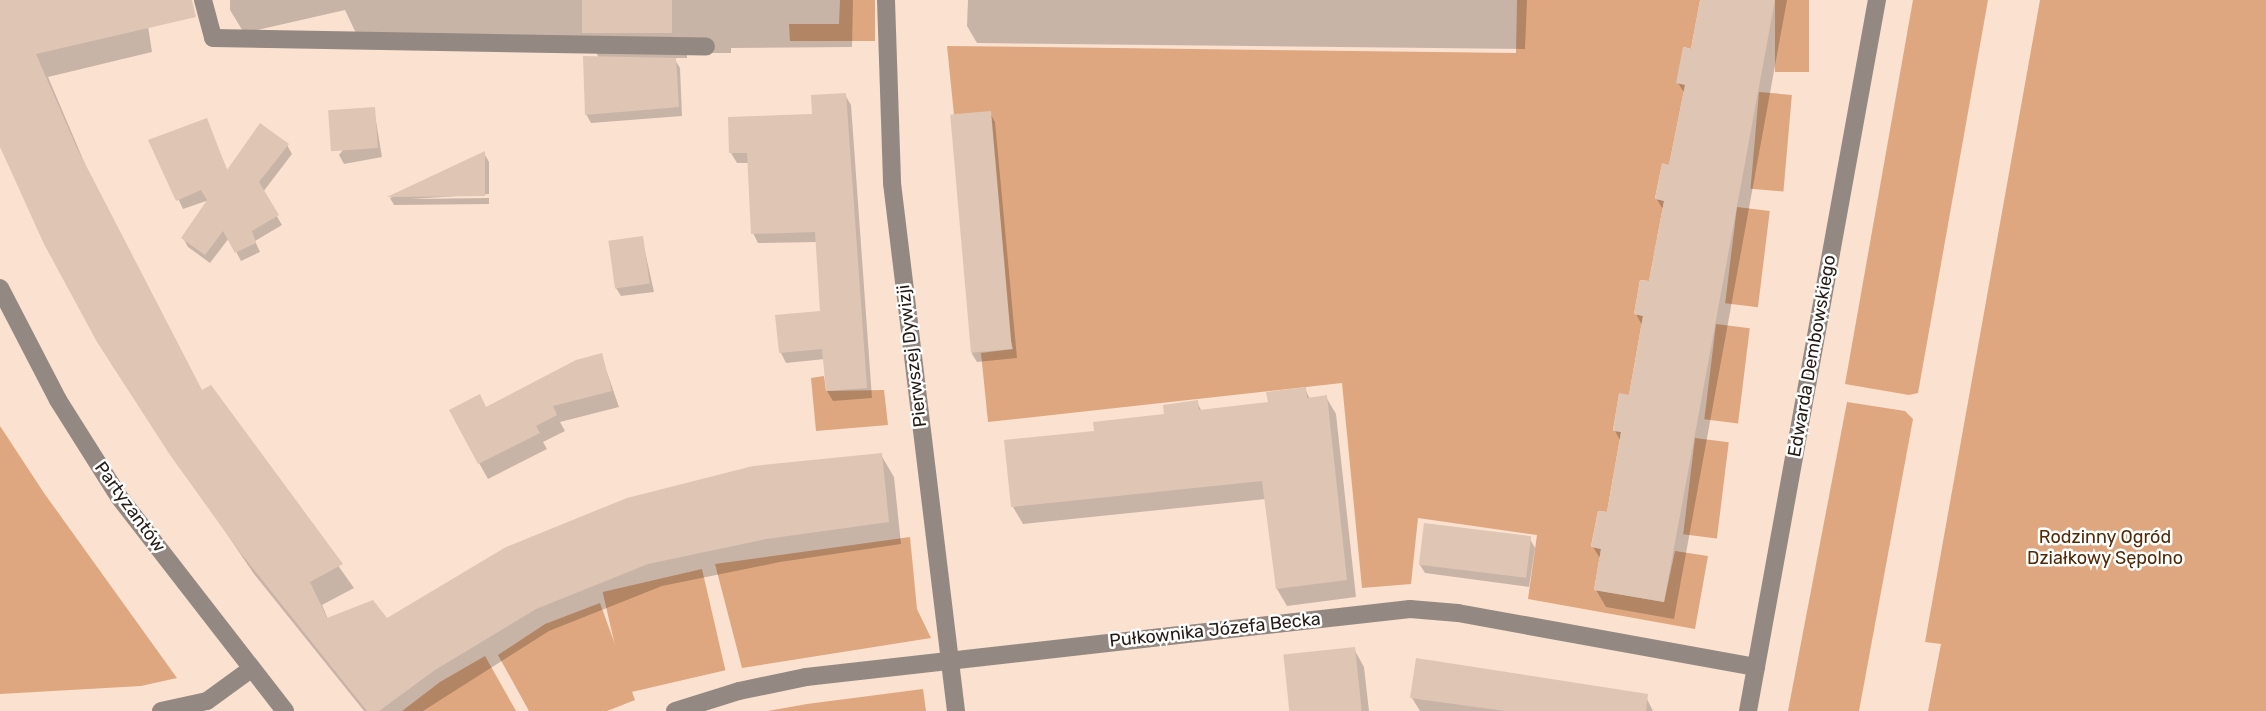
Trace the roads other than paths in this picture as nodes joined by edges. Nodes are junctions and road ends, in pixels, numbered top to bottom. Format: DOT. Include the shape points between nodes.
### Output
graph roads {
  1 [pos="203,0"];
  2 [pos="886,0"];
  3 [pos="1877,0"];
  4 [pos="706,47"];
  5 [pos="0,288"];
  6 [pos="950,659"];
  7 [pos="1756,667"];
  8 [pos="251,669"];
  9 [pos="161,711"];
  10 [pos="285,711"];
  11 [pos="675,711"];
  12 [pos="956,711"];
  13 [pos="1748,711"];
  1 -- 4 [label="street" via="213,38"];
  2 -- 6 [label="street, Pierwszej Dywizji" via="892,183"];
  3 -- 7 [label="street, Edwarda Dembowskiego"];
  5 -- 8 [label="street, Partyzantów" via="58,400 119,497"];
  6 -- 7 [label="street, Pułkownika Józefa Becka" via="1410,608"];
  6 -- 11 [label="street, Pułkownika Józefa Becka" via="806,677"];
  6 -- 12 [label="street, Pierwszej Dywizji"];
  7 -- 13 [label="street, Edwarda Dembowskiego"];
  8 -- 9 [label="street" via="207,701"];
  8 -- 10 [label="street, Partyzantów"];
}
